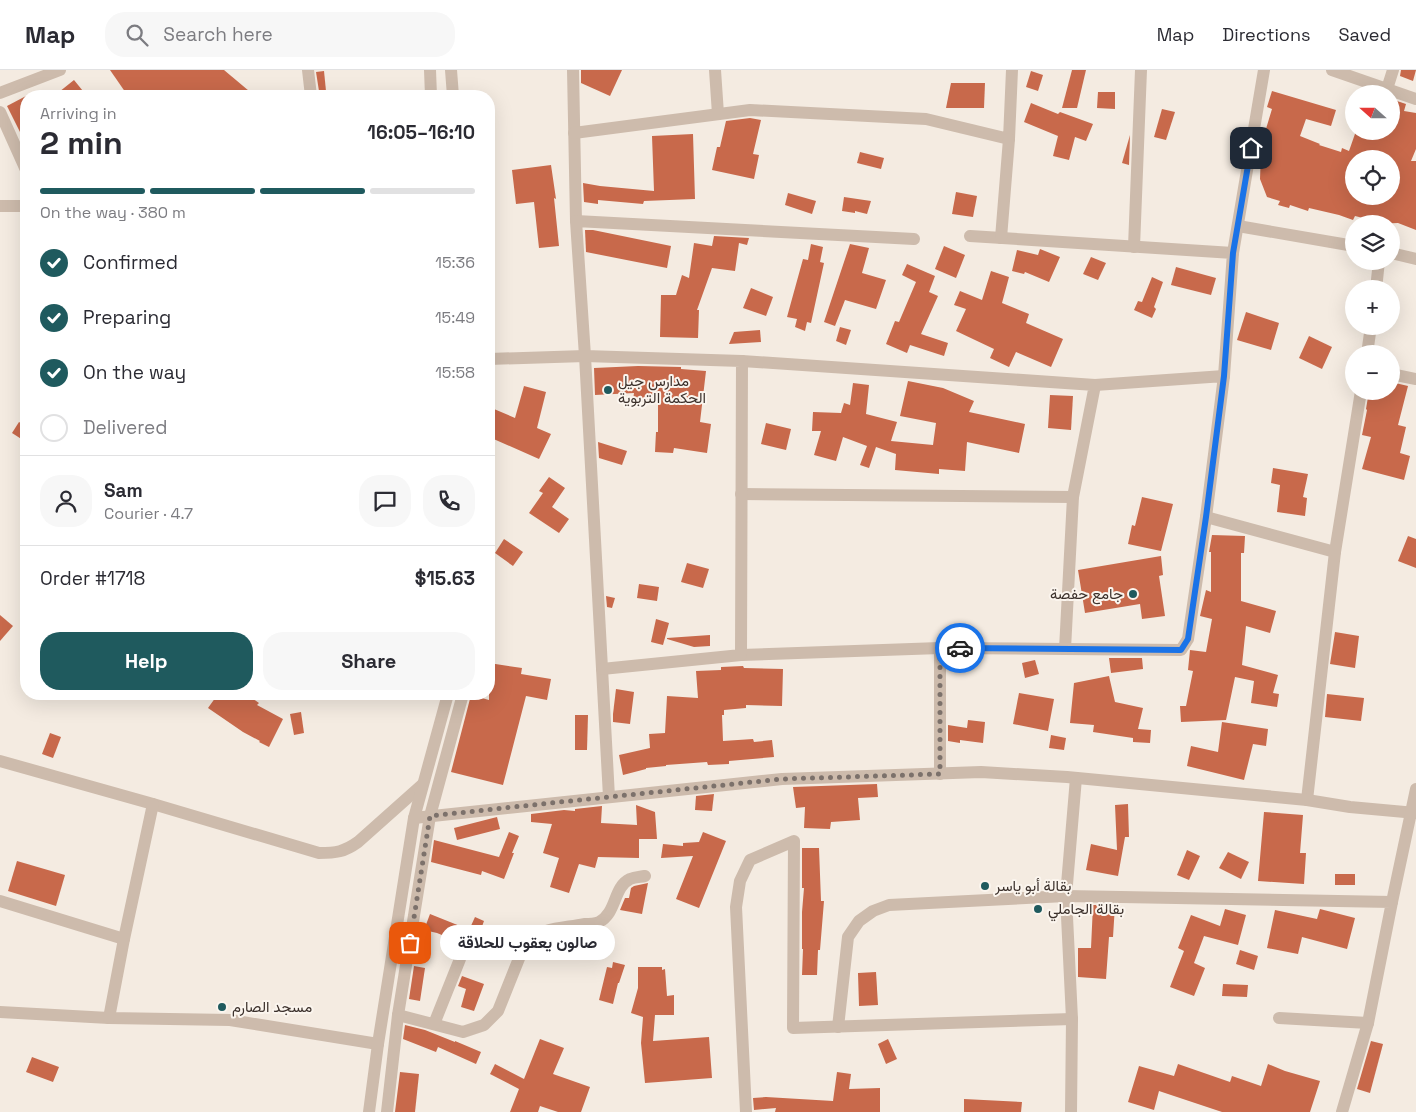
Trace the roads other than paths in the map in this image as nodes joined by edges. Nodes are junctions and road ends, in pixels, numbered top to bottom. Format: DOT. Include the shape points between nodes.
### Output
graph roads {
  1 [pos="60,70"];
  2 [pos="308,70"];
  3 [pos="430,70"];
  4 [pos="451,70"];
  5 [pos="573,70"];
  6 [pos="715,70"];
  7 [pos="1012,70"];
  8 [pos="1140,70"];
  9 [pos="1264,70"];
  10 [pos="1332,70"];
  11 [pos="1393,70"];
  12 [pos="1376,85"];
  13 [pos="1389,85"];
  14 [pos="310,90"];
  15 [pos="431,90"];
  16 [pos="453,90"];
  17 [pos="0,92"];
  18 [pos="1400,93"];
  19 [pos="1416,99"];
  20 [pos="0,112"];
  21 [pos="718,114"];
  22 [pos="574,133"];
  23 [pos="1009,138"];
  24 [pos="20,157"];
  25 [pos="0,206"];
  26 [pos="20,206"];
  27 [pos="576,221"];
  28 [pos="1238,226"];
  29 [pos="970,236"];
  30 [pos="1001,238"];
  31 [pos="914,239"];
  32 [pos="1345,244"];
  33 [pos="1134,246"];
  34 [pos="1233,253"];
  35 [pos="1400,255"];
  36 [pos="1416,258"];
  37 [pos="585,356"];
  38 [pos="495,359"];
  39 [pos="742,361"];
  40 [pos="1224,376"];
  41 [pos="1400,376"];
  42 [pos="1416,379"];
  43 [pos="1095,385"];
  44 [pos="1360,400"];
  45 [pos="741,494"];
  46 [pos="1073,497"];
  47 [pos="1206,517"];
  48 [pos="1335,552"];
  49 [pos="940,648"];
  50 [pos="1065,649"];
  51 [pos="741,655"];
  52 [pos="602,669"];
  53 [pos="446,700"];
  54 [pos="461,700"];
  55 [pos="0,761"];
  56 [pos="940,774"];
  57 [pos="1076,778"];
  58 [pos="422,785"];
  59 [pos="1416,789"];
  60 [pos="609,797"];
  61 [pos="1307,800"];
  62 [pos="153,804"];
  63 [pos="1414,813"];
  64 [pos="430,816"];
  65 [pos="414,818"];
  66 [pos="645,876"];
  67 [pos="1066,896"];
  68 [pos="0,902"];
  69 [pos="1392,902"];
  70 [pos="124,939"];
  71 [pos="460,958"];
  72 [pos="0,1012"];
  73 [pos="398,1015"];
  74 [pos="109,1018"];
  75 [pos="1280,1018"];
  76 [pos="1072,1019"];
  77 [pos="1368,1023"];
  78 [pos="434,1024"];
  79 [pos="838,1027"];
  80 [pos="378,1044"];
  81 [pos="369,1112"];
  82 [pos="387,1112"];
  83 [pos="746,1112"];
  84 [pos="1071,1112"];
  85 [pos="1342,1112"];
  1 -- 17 [label="street"];
  2 -- 14 [label="street"];
  3 -- 15 [label="street"];
  4 -- 16 [label="street"];
  5 -- 22 [label="street"];
  6 -- 21 [label="street"];
  7 -- 23 [label="street"];
  8 -- 33 [label="street"];
  9 -- 28 [label="street"];
  10 -- 12 [label="street"];
  11 -- 13 [label="street"];
  18 -- 19 [label="street"];
  20 -- 24 [label="street"];
  21 -- 22 [label="street"];
  21 -- 23 [label="street" via="750,110 926,119"];
  22 -- 27 [label="street"];
  23 -- 30 [label="street"];
  25 -- 26 [label="street"];
  27 -- 31 [label="street"];
  27 -- 37 [label="street"];
  28 -- 32 [label="street"];
  28 -- 34 [label="street"];
  29 -- 30 [label="street"];
  30 -- 33 [label="street"];
  33 -- 34 [label="street"];
  34 -- 40 [label="street"];
  35 -- 36 [label="street"];
  37 -- 38 [label="street"];
  37 -- 39 [label="street"];
  37 -- 52 [label="street"];
  39 -- 43 [label="street"];
  39 -- 45 [label="street"];
  40 -- 43 [label="street"];
  40 -- 47 [label="street"];
  41 -- 42 [label="street"];
  43 -- 46 [label="street"];
  44 -- 48 [label="street"];
  45 -- 46 [label="street"];
  45 -- 51 [label="street"];
  46 -- 50 [label="street"];
  47 -- 48 [label="street"];
  47 -- 50 [label="street" via="1188,639 1181,650"];
  48 -- 61 [label="street"];
  49 -- 50 [label="street"];
  49 -- 51 [label="street"];
  49 -- 56 [label="street"];
  51 -- 52 [label="street"];
  52 -- 60 [label="street"];
  53 -- 58 [label="street"];
  54 -- 64 [label="street"];
  55 -- 62 [label="street"];
  56 -- 57 [label="street" via="981,772"];
  56 -- 60 [label="street" via="782,779"];
  57 -- 61 [label="street"];
  57 -- 67 [label="street"];
  58 -- 62 [label="street" via="358,842 335,853 319,853"];
  58 -- 65 [label="street"];
  59 -- 63 [label="street"];
  60 -- 64 [label="street"];
  61 -- 63 [label="street"];
  62 -- 70 [label="street"];
  63 -- 69 [label="street"];
  64 -- 65 [label="street"];
  64 -- 73 [label="street"];
  65 -- 80 [label="street"];
  66 -- 78 [label="street" via="627,881 608,914 599,922 533,934 526,941 498,1010 484,1025 463,1032"];
  67 -- 69 [label="street"];
  67 -- 76 [label="street"];
  67 -- 79 [label="street" via="889,905 873,911 859,921 848,937"];
  68 -- 70 [label="street"];
  69 -- 77 [label="street"];
  70 -- 74 [label="street"];
  71 -- 78 [label="street"];
  72 -- 74 [label="street"];
  73 -- 78 [label="street"];
  73 -- 82 [label="street"];
  74 -- 80 [label="street" via="230,1020"];
  75 -- 77 [label="street"];
  76 -- 79 [label="street"];
  76 -- 84 [label="street"];
  77 -- 85 [label="street"];
  79 -- 83 [label="street" via="793,1028 794,841 750,860 740,881 736,906"];
  80 -- 81 [label="street"];
}
